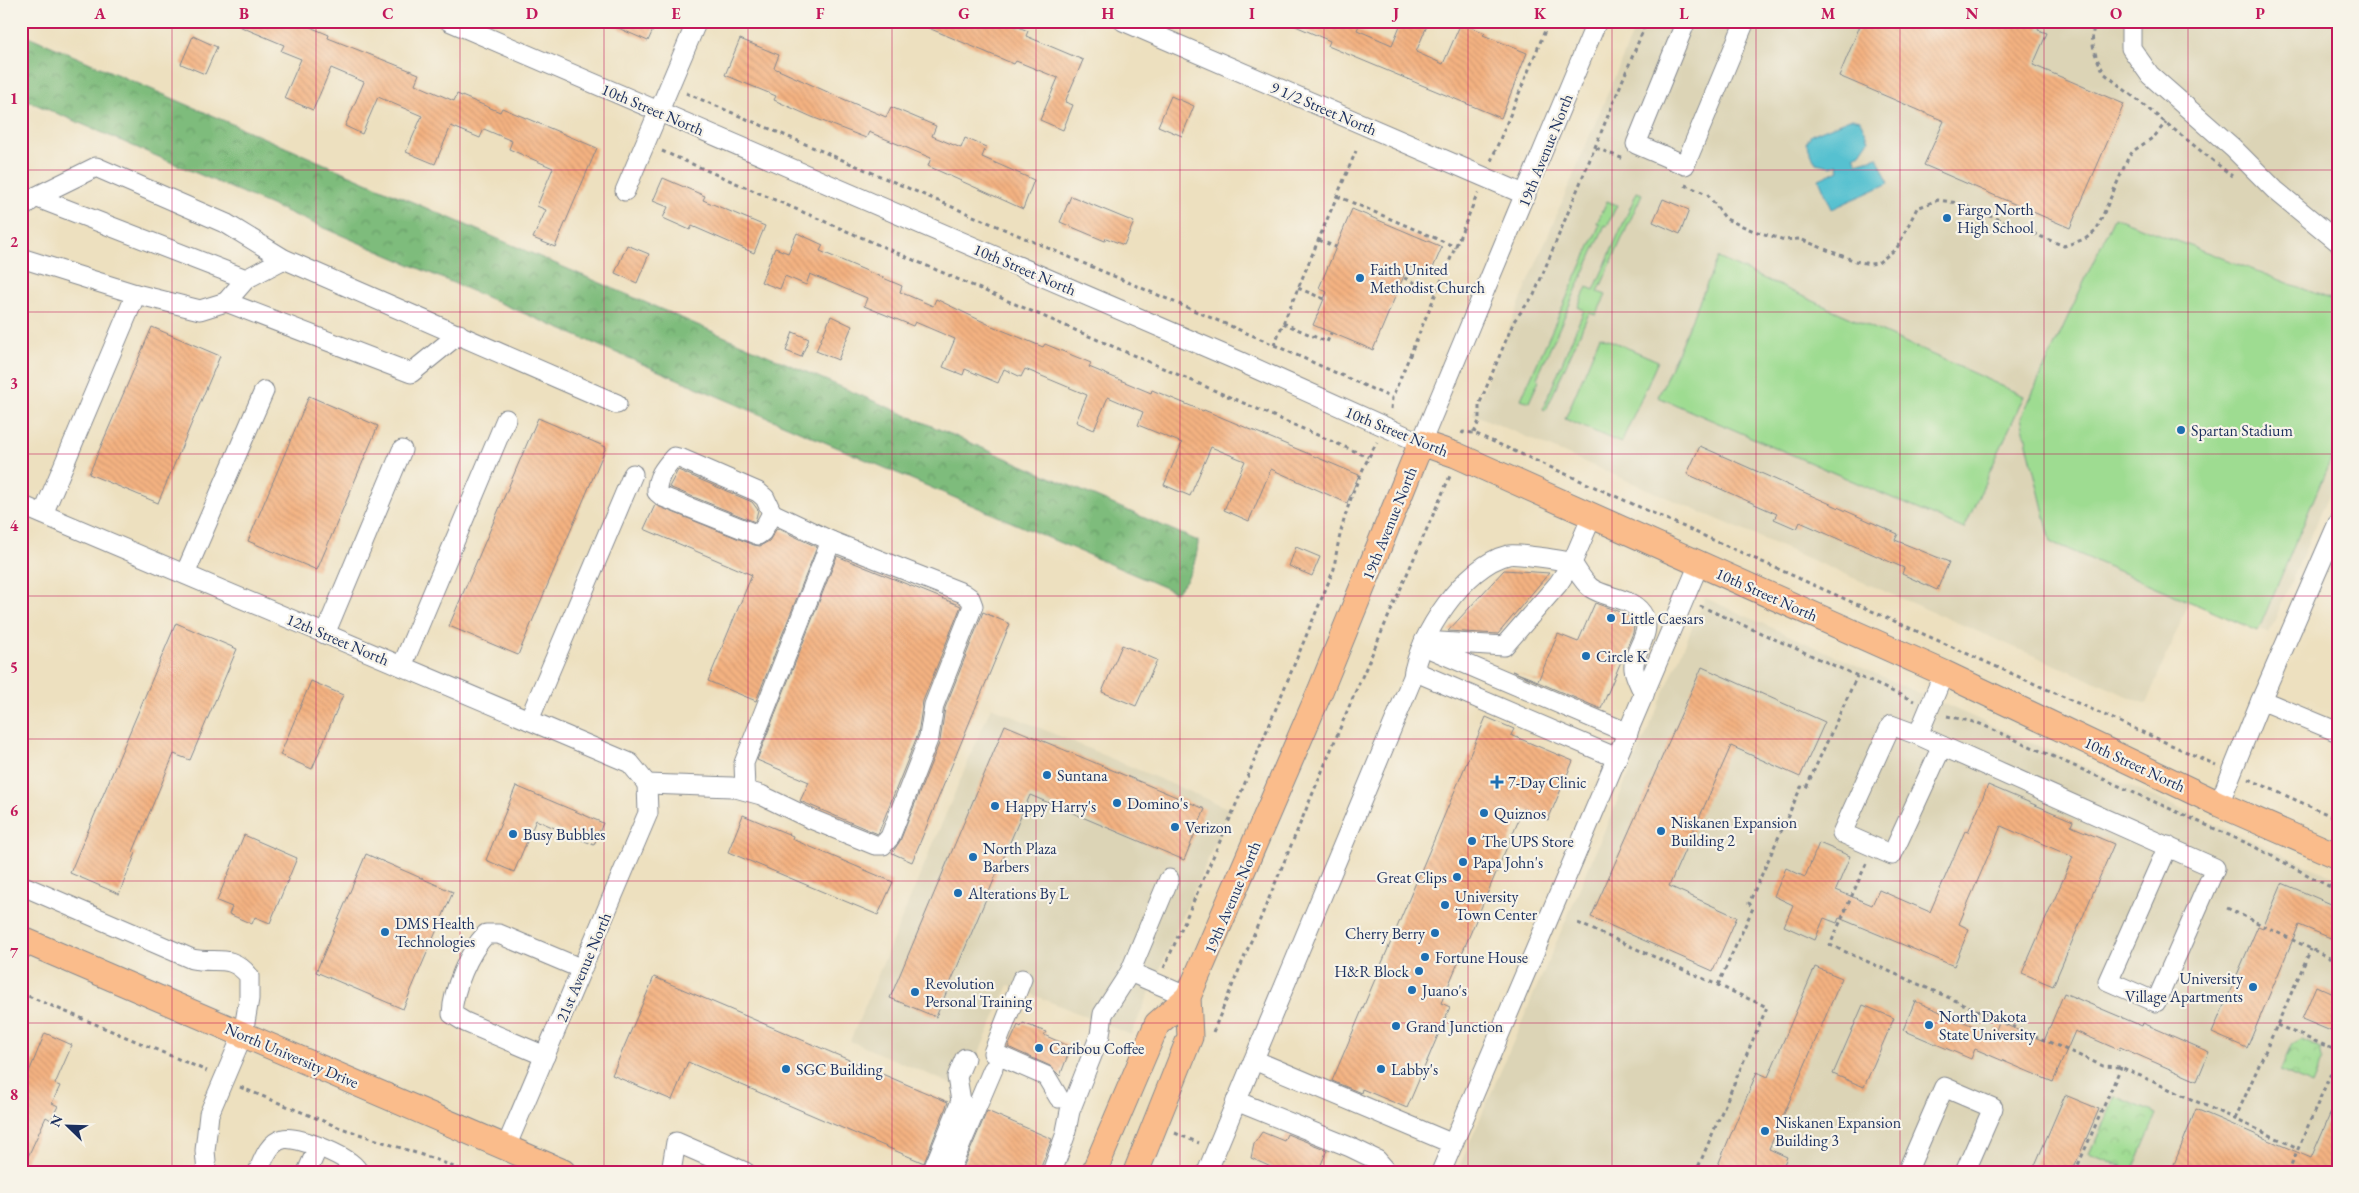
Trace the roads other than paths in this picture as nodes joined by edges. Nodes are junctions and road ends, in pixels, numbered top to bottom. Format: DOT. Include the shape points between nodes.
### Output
graph roads {
  1 [pos="449,21"];
  2 [pos="697,21"];
  3 [pos="1123,21"];
  4 [pos="1597,21"];
  5 [pos="1686,21"];
  6 [pos="1745,21"];
  7 [pos="2131,21"];
  8 [pos="659,112"];
  9 [pos="625,191"];
  10 [pos="1526,194"];
  11 [pos="28,203"];
  12 [pos="2338,242"];
  13 [pos="21,258"];
  14 [pos="284,259"];
  15 [pos="246,279"];
  16 [pos="136,294"];
  17 [pos="226,302"];
  18 [pos="459,334"];
  19 [pos="264,391"];
  20 [pos="617,404"];
  21 [pos="506,419"];
  22 [pos="1422,443"];
  23 [pos="402,450"];
  24 [pos="633,474"];
  25 [pos="21,505"];
  26 [pos="772,512"];
  27 [pos="44,514"];
  28 [pos="1592,516"];
  29 [pos="2338,523"];
  30 [pos="831,541"];
  31 [pos="1572,562"];
  32 [pos="1700,564"];
  33 [pos="185,574"];
  34 [pos="325,634"];
  35 [pos="1423,643"];
  36 [pos="402,666"];
  37 [pos="1414,671"];
  38 [pos="1944,673"];
  39 [pos="1644,695"];
  40 [pos="2261,700"];
  41 [pos="529,720"];
  42 [pos="2338,732"];
  43 [pos="1628,733"];
  44 [pos="1918,736"];
  45 [pos="1942,746"];
  46 [pos="1617,758"];
  47 [pos="647,784"];
  48 [pos="745,790"];
  49 [pos="2219,804"];
  50 [pos="2168,846"];
  51 [pos="2338,856"];
  52 [pos="1169,879"];
  53 [pos="21,885"];
  54 [pos="21,939"];
  55 [pos="582,969"];
  56 [pos="1130,972"];
  57 [pos="1022,979"];
  58 [pos="1188,997"];
  59 [pos="243,1034"];
  60 [pos="545,1056"];
  61 [pos="965,1058"];
  62 [pos="1254,1060"];
  63 [pos="993,1069"];
  64 [pos="1060,1098"];
  65 [pos="1236,1101"];
  66 [pos="1453,1144"];
  67 [pos="506,1147"];
  68 [pos="318,1148"];
  69 [pos="206,1172"];
  70 [pos="258,1172"];
  71 [pos="307,1172"];
  72 [pos="358,1172"];
  73 [pos="563,1172"];
  74 [pos="671,1172"];
  75 [pos="745,1172"];
  76 [pos="932,1172"];
  77 [pos="949,1172"];
  78 [pos="1052,1172"];
  79 [pos="1094,1172"];
  80 [pos="1136,1172"];
  81 [pos="1207,1172"];
  82 [pos="1385,1172"];
  83 [pos="1441,1172"];
  84 [pos="1907,1172"];
  85 [pos="1964,1172"];
  1 -- 8 [label="street, 10th Street North"];
  2 -- 8 [label="street"];
  3 -- 10 [label="street, 9 1/2 Street North"];
  4 -- 10 [label="street, 19th Avenue North"];
  5 -- 6 [label="street" via="1636,144 1685,165"];
  7 -- 12 [label="street" via="2131,48 2150,75 2275,190"];
  8 -- 9 [label="street"];
  8 -- 22 [label="street, 10th Street North"];
  10 -- 22 [label="street, 19th Avenue North"];
  11 -- 14 [label="street" via="96,167 228,224"];
  11 -- 15 [label="street"];
  13 -- 16 [label="street"];
  14 -- 15 [label="street"];
  14 -- 18 [label="street"];
  15 -- 17 [label="street"];
  16 -- 17 [label="street" via="200,310"];
  16 -- 27 [label="street"];
  17 -- 18 [label="street" via="411,373"];
  18 -- 20 [label="street"];
  19 -- 33 [label="street"];
  21 -- 36 [label="street"];
  22 -- 28 [label="main road, 10th Street North"];
  22 -- 58 [label="main road, 19th Avenue North" via="1321,689"];
  23 -- 34 [label="street"];
  24 -- 41 [label="street"];
  25 -- 27 [label="street, 12th Street North"];
  26 -- 26 [label="street" via="758,492 682,459 674,458 663,469 657,486 657,492 663,497 758,535"];
  26 -- 30 [label="street"];
  27 -- 33 [label="street, 12th Street North"];
  28 -- 31 [label="street"];
  28 -- 32 [label="main road, 10th Street North"];
  29 -- 40 [label="street"];
  30 -- 48 [label="street" via="744,763"];
  30 -- 48 [label="street" via="970,598 973,606 934,705 929,737 890,837 883,845 875,846"];
  31 -- 35 [label="street" via="1558,584 1504,646"];
  31 -- 35 [label="street" via="1509,554 1489,563 1445,607"];
  31 -- 39 [label="street" via="1590,587 1626,601 1644,616 1644,637 1636,654 1634,670"];
  32 -- 38 [label="main road, 10th Street North"];
  32 -- 39 [label="street"];
  33 -- 34 [label="street, 12th Street North"];
  34 -- 36 [label="street, 12th Street North"];
  35 -- 37 [label="street"];
  35 -- 43 [label="street"];
  36 -- 41 [label="street, 12th Street North"];
  37 -- 46 [label="street"];
  37 -- 62 [label="street"];
  38 -- 44 [label="street"];
  38 -- 49 [label="main road, 10th Street North"];
  39 -- 43 [label="street"];
  40 -- 42 [label="street"];
  40 -- 49 [label="street"];
  41 -- 47 [label="street, 12th Street North" via="630,763"];
  43 -- 46 [label="street"];
  44 -- 45 [label="street"];
  44 -- 45 [label="street" via="1891,725 1842,833 1892,855"];
  45 -- 50 [label="street"];
  46 -- 66 [label="street"];
  47 -- 48 [label="street"];
  47 -- 55 [label="street, 21st Avenue North" via="648,813"];
  49 -- 51 [label="main road, 10th Street North"];
  50 -- 50 [label="street" via="2215,868 2156,1002 2108,981"];
  52 -- 56 [label="street"];
  53 -- 59 [label="street" via="192,958 233,962 250,976"];
  54 -- 59 [label="main road, North University Drive"];
  55 -- 60 [label="street, 21st Avenue North"];
  55 -- 60 [label="street" via="499,934 486,934 475,945 453,999 452,1014"];
  56 -- 58 [label="street"];
  56 -- 78 [label="street" via="1103,1014 1100,1035 1070,1111"];
  57 -- 64 [label="street" via="992,1053 1046,1076"];
  58 -- 79 [label="main road, 19th Avenue North" via="1157,1024"];
  58 -- 80 [label="main road, 19th Avenue North" via="1190,1037"];
  59 -- 67 [label="main road, North University Drive"];
  59 -- 69 [label="street" via="209,1114"];
  60 -- 67 [label="street, 21st Avenue North"];
  61 -- 76 [label="street" via="957,1077 961,1101"];
  62 -- 65 [label="street"];
  62 -- 66 [label="street"];
  63 -- 77 [label="street"];
  65 -- 81 [label="street"];
  65 -- 82 [label="street" via="1377,1160"];
  66 -- 83 [label="street"];
  67 -- 73 [label="main road, North University Drive"];
  68 -- 70 [label="street" via="296,1139 282,1139 267,1151"];
  68 -- 71 [label="street"];
  68 -- 72 [label="street" via="348,1160"];
  74 -- 75 [label="street" via="676,1142"];
  84 -- 85 [label="street" via="1944,1086 1993,1108"];
}
